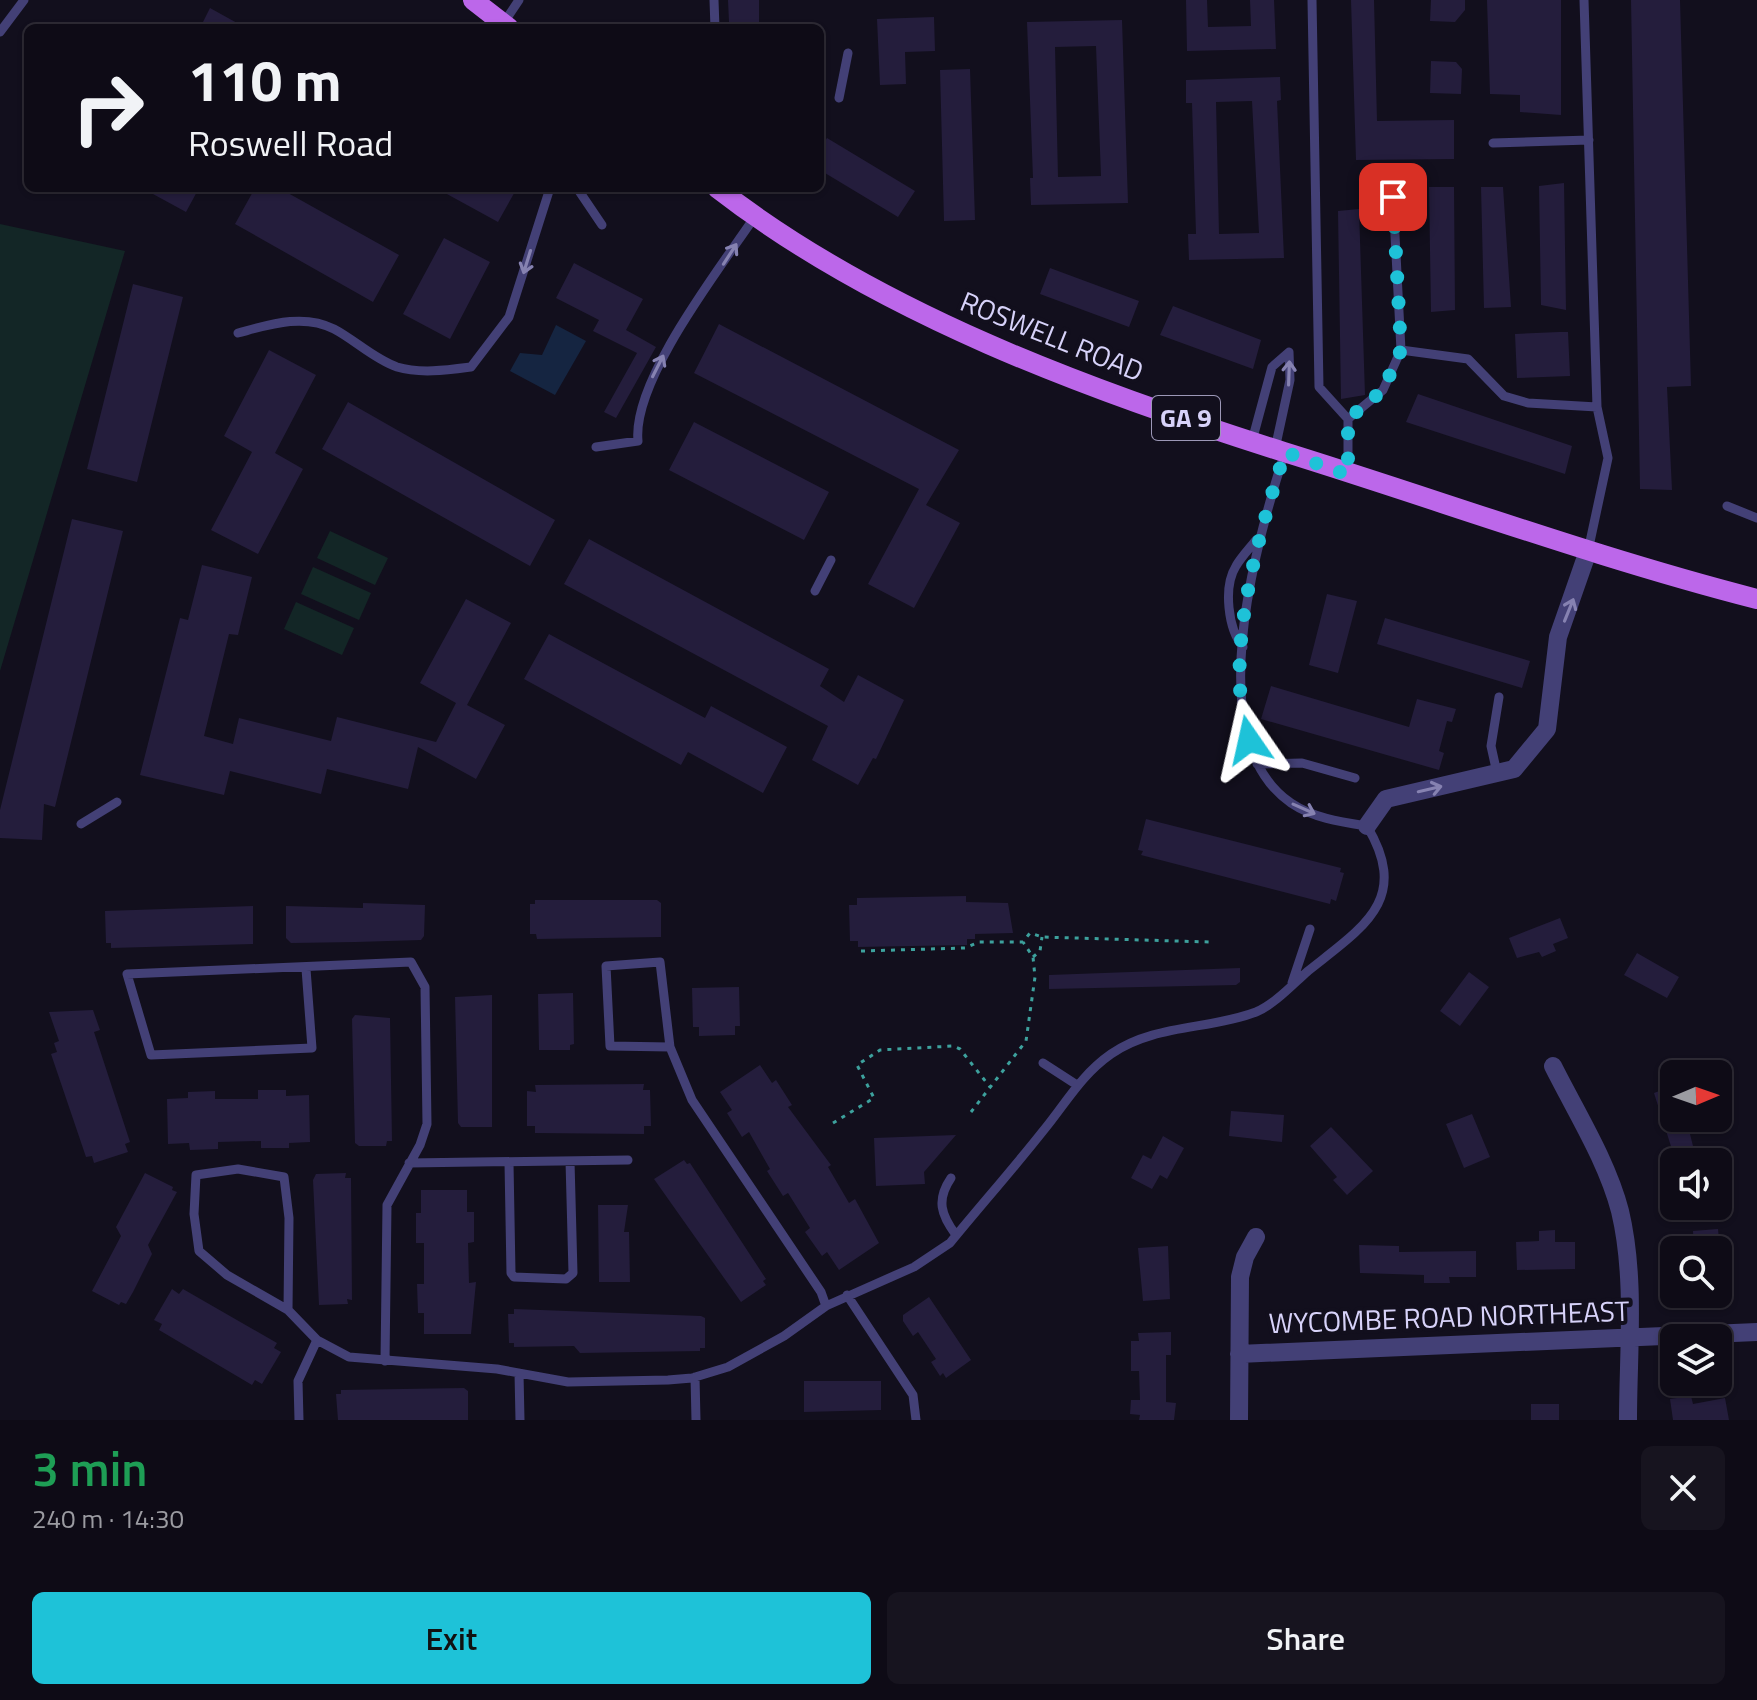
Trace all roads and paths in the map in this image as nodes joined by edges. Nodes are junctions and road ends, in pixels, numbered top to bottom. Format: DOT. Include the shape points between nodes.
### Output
graph roads {
  1 [pos="24,0"];
  2 [pos="473,0"];
  3 [pos="519,0"];
  4 [pos="714,0"];
  5 [pos="1312,0"];
  6 [pos="1584,0"];
  7 [pos="503,24"];
  8 [pos="507,24"];
  9 [pos="715,24"];
  10 [pos="0,32"];
  11 [pos="848,53"];
  12 [pos="839,98"];
  13 [pos="1589,140"];
  14 [pos="1493,143"];
  15 [pos="549,192"];
  16 [pos="580,192"];
  17 [pos="729,192"];
  18 [pos="1393,197"];
  19 [pos="756,215"];
  20 [pos="602,225"];
  21 [pos="238,333"];
  22 [pos="1401,350"];
  23 [pos="1597,407"];
  24 [pos="1348,419"];
  25 [pos="1252,441"];
  26 [pos="596,447"];
  27 [pos="1280,451"];
  28 [pos="1348,475"];
  29 [pos="1727,506"];
  30 [pos="1757,518"];
  31 [pos="1259,537"];
  32 [pos="1588,551"];
  33 [pos="831,560"];
  34 [pos="815,591"];
  35 [pos="1230,598"];
  36 [pos="1757,599"];
  37 [pos="1249,600"];
  38 [pos="1243,647"];
  39 [pos="1499,697"];
  40 [pos="1257,764"];
  41 [pos="1497,773"];
  42 [pos="1355,778"];
  43 [pos="117,802"];
  44 [pos="81,824"];
  45 [pos="1367,826"];
  46 [pos="1310,929"];
  47 [pos="1042,937"];
  48 [pos="1023,942"];
  49 [pos="1209,942"];
  50 [pos="861,951"];
  51 [pos="1033,957"];
  52 [pos="306,969"];
  53 [pos="1292,984"];
  54 [pos="670,1047"];
  55 [pos="1043,1063"];
  56 [pos="1553,1066"];
  57 [pos="1077,1085"];
  58 [pos="990,1087"];
  59 [pos="971,1112"];
  60 [pos="833,1123"];
  61 [pos="628,1160"];
  62 [pos="570,1161"];
  63 [pos="409,1163"];
  64 [pos="509,1163"];
  65 [pos="951,1178"];
  66 [pos="956,1235"];
  67 [pos="1256,1237"];
  68 [pos="847,1295"];
  69 [pos="826,1306"];
  70 [pos="288,1310"];
  71 [pos="1757,1332"];
  72 [pos="1628,1338"];
  73 [pos="317,1340"];
  74 [pos="1239,1354"];
  75 [pos="385,1361"];
  76 [pos="519,1373"];
  77 [pos="695,1377"];
  78 [pos="299,1420"];
  79 [pos="520,1420"];
  80 [pos="696,1420"];
  81 [pos="916,1420"];
  82 [pos="1239,1420"];
  83 [pos="1628,1420"];
  1 -- 10 [label="lane"];
  2 -- 7 [label="main road"];
  3 -- 8 [label="lane"];
  4 -- 9 [label="lane"];
  5 -- 24 [label="lane" via="1319,387"];
  6 -- 13 [label="lane"];
  11 -- 12 [label="lane"];
  13 -- 14 [label="lane"];
  13 -- 23 [label="lane"];
  15 -- 21 [label="lane, one-way" via="509,317 471,367 398,367 332,328 309,322 284,321"];
  16 -- 20 [label="lane"];
  17 -- 19 [label="main road, ROSWELL ROAD / GA 9"];
  18 -- 22 [label="lane"];
  19 -- 25 [label="main road, ROSWELL ROAD / GA 9" via="890,297 1006,352"];
  26 -- 19 [label="lane, one-way" via="638,441 655,369"];
  22 -- 23 [label="lane" via="1468,359 1504,396 1528,403"];
  22 -- 24 [label="lane" via="1383,390"];
  23 -- 32 [label="lane" via="1608,458"];
  24 -- 28 [label="lane"];
  25 -- 27 [label="main road, ROSWELL ROAD / GA 9"];
  27 -- 25 [label="lane, one-way" via="1289,352 1272,367"];
  27 -- 28 [label="main road, ROSWELL ROAD / GA 9"];
  27 -- 31 [label="lane"];
  28 -- 32 [label="main road, ROSWELL ROAD / GA 9"];
  29 -- 30 [label="lane"];
  31 -- 35 [label="lane" via="1234,569"];
  31 -- 37 [label="lane"];
  32 -- 36 [label="main road, ROSWELL ROAD / GA 9"];
  41 -- 32 [label="street, one-way" via="1514,769 1547,729 1558,637"];
  33 -- 34 [label="lane"];
  35 -- 37 [label="lane"];
  35 -- 38 [label="lane" via="1233,635"];
  37 -- 38 [label="lane"];
  38 -- 40 [label="lane" via="1242,717"];
  39 -- 41 [label="lane" via="1491,746"];
  40 -- 42 [label="lane" via="1302,763"];
  40 -- 45 [label="lane, one-way" via="1290,803 1330,821"];
  45 -- 41 [label="street, one-way" via="1386,799"];
  43 -- 44 [label="lane"];
  45 -- 53 [label="lane" via="1386,869 1384,895 1367,923"];
  46 -- 53 [label="lane"];
  47 -- 48 [label="path" via="1030,933"];
  47 -- 49 [label="path"];
  47 -- 51 [label="path"];
  48 -- 50 [label="path"];
  48 -- 51 [label="path"];
  51 -- 58 [label="path" via="1026,1041"];
  52 -- 52 [label="lane" via="218,968 127,974 151,1055 235,1053 312,1048"];
  52 -- 63 [label="lane" via="411,962 425,987 427,1124"];
  53 -- 57 [label="lane" via="1260,1010 1176,1028 1113,1052"];
  54 -- 54 [label="lane" via="610,1046 606,966 660,962"];
  54 -- 69 [label="lane" via="692,1100"];
  55 -- 57 [label="lane"];
  56 -- 72 [label="street" via="1619,1209 1627,1251"];
  57 -- 66 [label="lane"];
  58 -- 59 [label="path"];
  58 -- 60 [label="path" via="953,1046 880,1050 857,1065 874,1098"];
  61 -- 62 [label="lane"];
  62 -- 64 [label="lane"];
  62 -- 64 [label="lane" via="573,1273 566,1279 511,1273"];
  63 -- 64 [label="lane"];
  63 -- 75 [label="lane" via="387,1205"];
  65 -- 66 [label="lane" via="941,1202 942,1216"];
  66 -- 68 [label="lane" via="914,1267"];
  67 -- 74 [label="street" via="1240,1277"];
  68 -- 69 [label="lane"];
  68 -- 81 [label="lane" via="913,1395"];
  69 -- 77 [label="lane" via="747,1357"];
  70 -- 70 [label="lane" via="284,1177 238,1169 196,1175 199,1251 227,1275"];
  70 -- 73 [label="lane"];
  71 -- 72 [label="street, WYCOMBE ROAD NORTHEAST"];
  72 -- 74 [label="street, WYCOMBE ROAD NORTHEAST"];
  72 -- 83 [label="street"];
  73 -- 75 [label="lane" via="349,1357"];
  73 -- 78 [label="lane" via="298,1381"];
  74 -- 82 [label="street"];
  75 -- 76 [label="lane"];
  76 -- 77 [label="lane" via="568,1382"];
  76 -- 79 [label="lane"];
  77 -- 80 [label="lane"];
}
